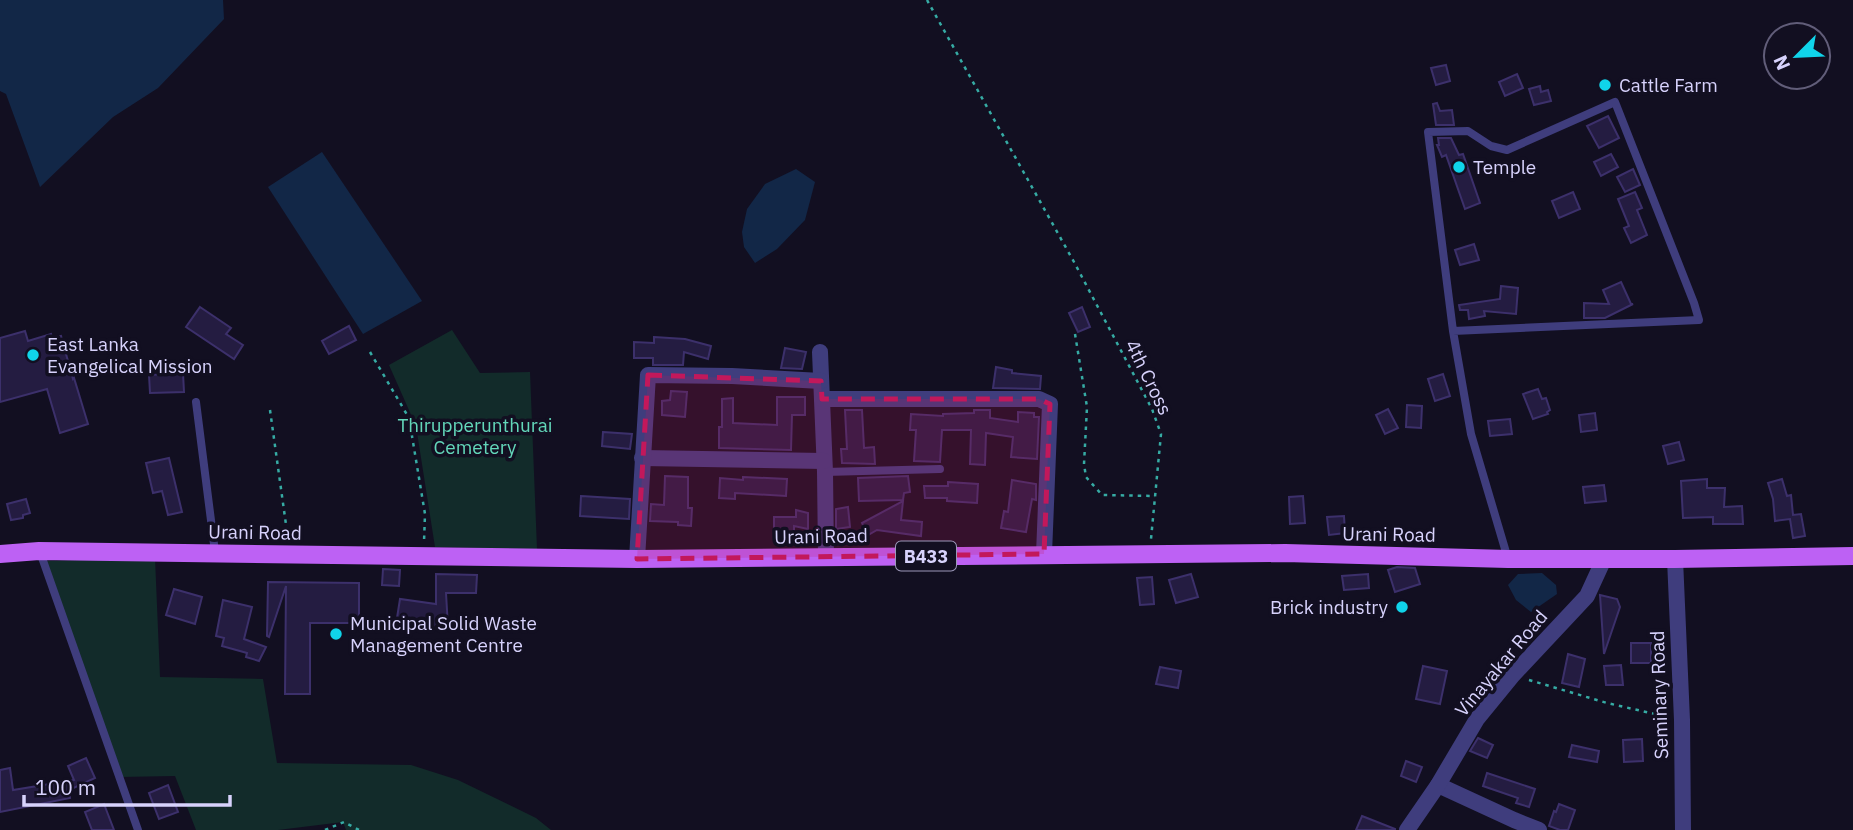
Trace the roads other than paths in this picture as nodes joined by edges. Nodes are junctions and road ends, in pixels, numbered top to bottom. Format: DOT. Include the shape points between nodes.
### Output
graph roads {
  1 [pos="1453,331"];
  2 [pos="820,352"];
  3 [pos="821,381"];
  4 [pos="822,399"];
  5 [pos="196,402"];
  6 [pos="642,458"];
  7 [pos="825,466"];
  8 [pos="940,469"];
  9 [pos="39,551"];
  10 [pos="215,552"];
  11 [pos="0,554"];
  12 [pos="1044,554"];
  13 [pos="1853,556"];
  14 [pos="826,557"];
  15 [pos="637,559"];
  16 [pos="1508,559"];
  17 [pos="1604,559"];
  18 [pos="1675,559"];
  19 [pos="1437,785"];
  20 [pos="138,830"];
  21 [pos="1407,830"];
  22 [pos="1539,830"];
  23 [pos="1683,830"];
  1 -- 1 [label="lane" via="1428,132 1468,131 1507,150 1615,102 1699,320"];
  1 -- 16 [label="lane" via="1471,434"];
  2 -- 3 [label="street"];
  3 -- 4 [label="street"];
  3 -- 6 [label="street" via="648,375"];
  4 -- 7 [label="street"];
  4 -- 12 [label="street" via="1039,399 1050,404"];
  5 -- 10 [label="lane"];
  6 -- 7 [label="street"];
  6 -- 15 [label="street"];
  7 -- 8 [label="lane"];
  7 -- 14 [label="street"];
  9 -- 10 [label="main road, Urani Road / B433"];
  9 -- 11 [label="main road, Urani Road / B433"];
  9 -- 20 [label="lane"];
  10 -- 15 [label="main road, Urani Road / B433"];
  12 -- 14 [label="main road, Urani Road / B433"];
  12 -- 16 [label="main road, Urani Road / B433" via="1284,553"];
  13 -- 18 [label="main road, Urani Road / B433"];
  14 -- 15 [label="main road, Urani Road / B433"];
  16 -- 17 [label="main road, Urani Road / B433"];
  17 -- 18 [label="main road, Urani Road / B433"];
  17 -- 19 [label="street, Vinayakar Road" via="1587,596 1477,719"];
  18 -- 23 [label="street, Seminary Road"];
  19 -- 21 [label="street, Vinayakar Road"];
  19 -- 22 [label="street"];
}
